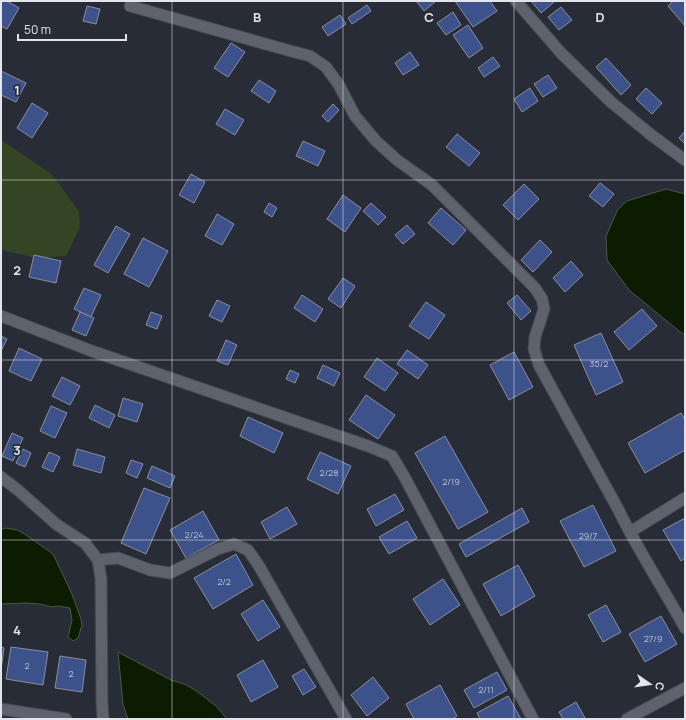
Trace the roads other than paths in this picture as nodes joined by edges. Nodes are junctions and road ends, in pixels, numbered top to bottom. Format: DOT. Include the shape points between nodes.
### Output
graph roads {
  1 [pos="516,1"];
  2 [pos="130,6"];
  3 [pos="685,160"];
  4 [pos="1,316"];
  5 [pos="1,477"];
  6 [pos="685,498"];
  7 [pos="630,532"];
  8 [pos="98,560"];
  9 [pos="685,628"];
  10 [pos="685,688"];
  11 [pos="1,709"];
  12 [pos="66,719"];
  13 [pos="103,719"];
  14 [pos="346,719"];
  15 [pos="533,719"];
  16 [pos="627,719"];
  1 -- 3 [label="street" via="561,53 611,102"];
  2 -- 7 [label="street" via="310,56 326,67 355,116 376,141 432,185 535,288 542,299 544,309 535,337 534,349 539,365"];
  4 -- 15 [label="street" via="89,350 392,456"];
  5 -- 8 [label="street" via="56,524 85,543"];
  6 -- 7 [label="street"];
  7 -- 9 [label="street"];
  8 -- 13 [label="street" via="101,579"];
  8 -- 14 [label="street" via="118,558 150,570 170,573 218,549 234,544 248,550"];
  10 -- 16 [label="street"];
  11 -- 12 [label="street"];
}
